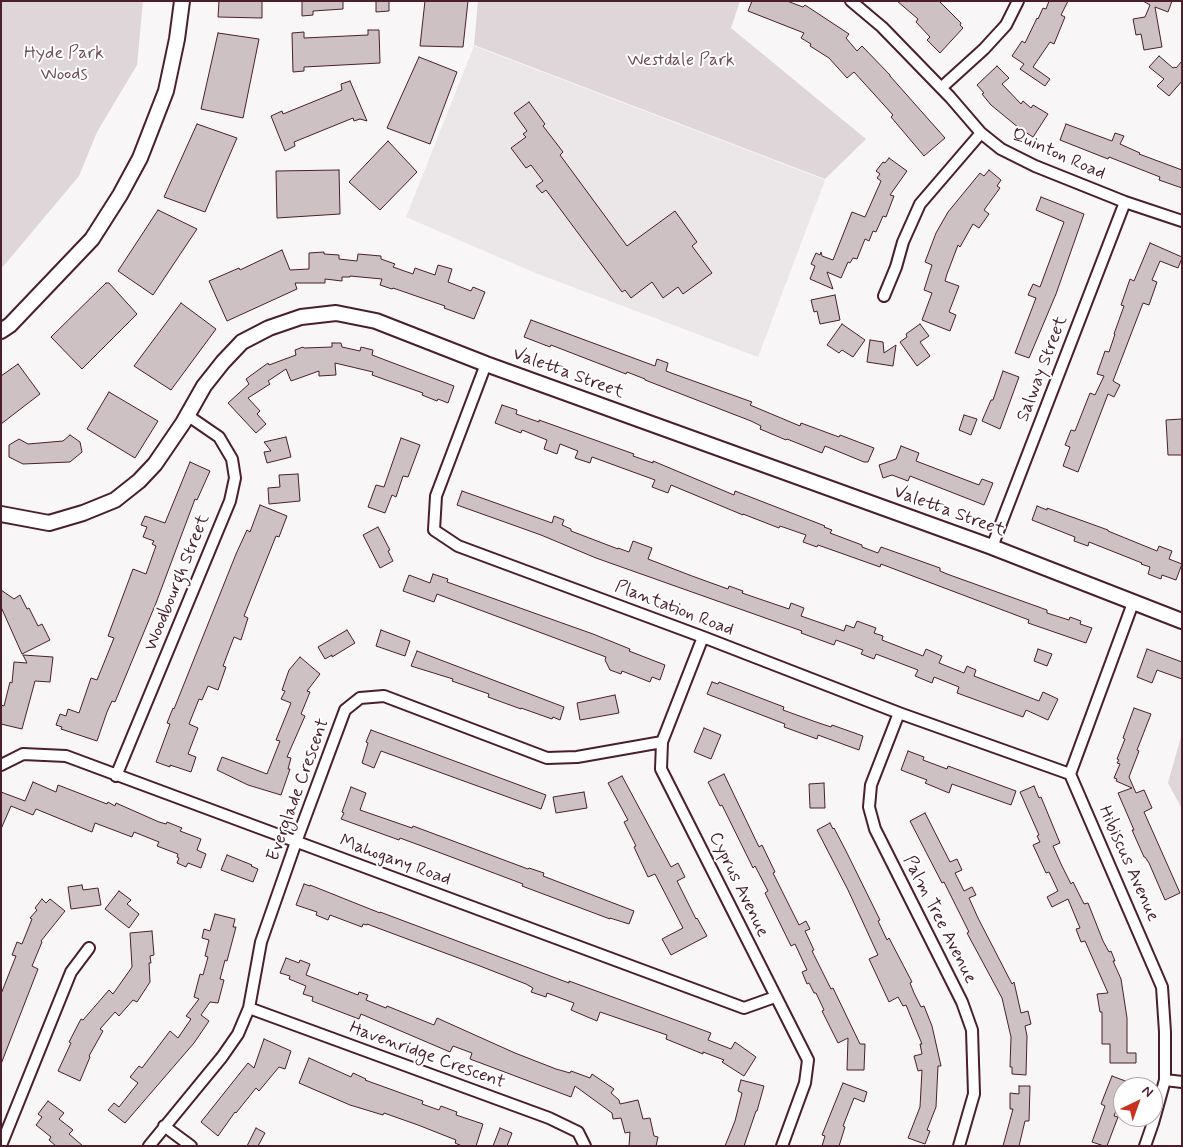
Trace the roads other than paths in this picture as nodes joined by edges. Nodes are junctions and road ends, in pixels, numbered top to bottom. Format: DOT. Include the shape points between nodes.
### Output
graph roads {
  1 [pos="182,1"];
  2 [pos="851,1"];
  3 [pos="1018,1"];
  4 [pos="941,88"];
  5 [pos="981,133"];
  6 [pos="1125,202"];
  7 [pos="1182,222"];
  8 [pos="884,296"];
  9 [pos="1,331"];
  10 [pos="486,364"];
  11 [pos="187,415"];
  12 [pos="1,514"];
  13 [pos="992,547"];
  14 [pos="1133,603"];
  15 [pos="1182,621"];
  16 [pos="703,637"];
  17 [pos="899,713"];
  18 [pos="662,742"];
  19 [pos="1,765"];
  20 [pos="1070,774"];
  21 [pos="116,776"];
  22 [pos="296,842"];
  23 [pos="89,948"];
  24 [pos="775,997"];
  25 [pos="249,1008"];
  26 [pos="1165,1080"];
  27 [pos="1182,1082"];
  28 [pos="164,1126"];
  29 [pos="1,1143"];
  30 [pos="6,1146"];
  31 [pos="148,1146"];
  32 [pos="190,1146"];
  33 [pos="585,1146"];
  34 [pos="782,1146"];
  35 [pos="959,1146"];
  36 [pos="1145,1146"];
  1 -- 9 [label="street" via="178,39 166,91 144,150 120,195 92,238"];
  2 -- 4 [label="street, Quinton Road" via="882,27"];
  3 -- 4 [label="street" via="1006,25"];
  4 -- 5 [label="street, Quinton Road"];
  5 -- 6 [label="street, Quinton Road" via="1001,149 1035,166"];
  5 -- 8 [label="street" via="920,204"];
  6 -- 7 [label="street, Quinton Road"];
  6 -- 13 [label="street, Salway Street"];
  10 -- 11 [label="street, Valetta Street" via="376,321 336,313 302,318 269,328 242,342 204,386"];
  10 -- 13 [label="street, Valetta Street"];
  10 -- 16 [label="street, Plantation Road" via="436,496 434,530 458,546"];
  11 -- 12 [label="street, Valetta Street" via="155,464 115,500 49,523"];
  11 -- 21 [label="street, Woodbourgh Street" via="219,437 232,459 235,478 230,501"];
  13 -- 14 [label="street, Valetta Street"];
  14 -- 15 [label="street, Valetta Street"];
  14 -- 20 [label="street"];
  16 -- 17 [label="street, Plantation Road"];
  16 -- 18 [label="street, Cyprus Avenue"];
  17 -- 20 [label="street, Plantation Road"];
  17 -- 35 [label="street, Palm Tree Avenue" via="871,785 869,807 875,829 962,1002 972,1030 974,1094"];
  18 -- 22 [label="street, Everglade Crescent" via="577,757 546,758 384,696 360,698 345,710"];
  18 -- 24 [label="street, Cyprus Avenue" via="662,769"];
  19 -- 21 [label="street, Mahogany Road" via="24,754 66,756"];
  20 -- 26 [label="street, Hibiscus Avenue" via="1162,987"];
  21 -- 22 [label="street, Mahogany Road"];
  22 -- 24 [label="street, Mahogany Road" via="744,1008"];
  22 -- 25 [label="street, Everglade Crescent" via="260,942"];
  23 -- 29 [label="street" via="72,972"];
  24 -- 34 [label="street, Cyprus Avenue" via="808,1060 805,1083"];
  25 -- 28 [label="street, Everglade Crescent" via="238,1034 222,1057"];
  25 -- 33 [label="street, Havenridge Crescent" via="549,1118 578,1132"];
  26 -- 27 [label="street"];
  26 -- 36 [label="street, Hibiscus Avenue"];
  28 -- 31 [label="street, Everglade Crescent"];
  28 -- 32 [label="street"];
  29 -- 30 [label="street"];
}
